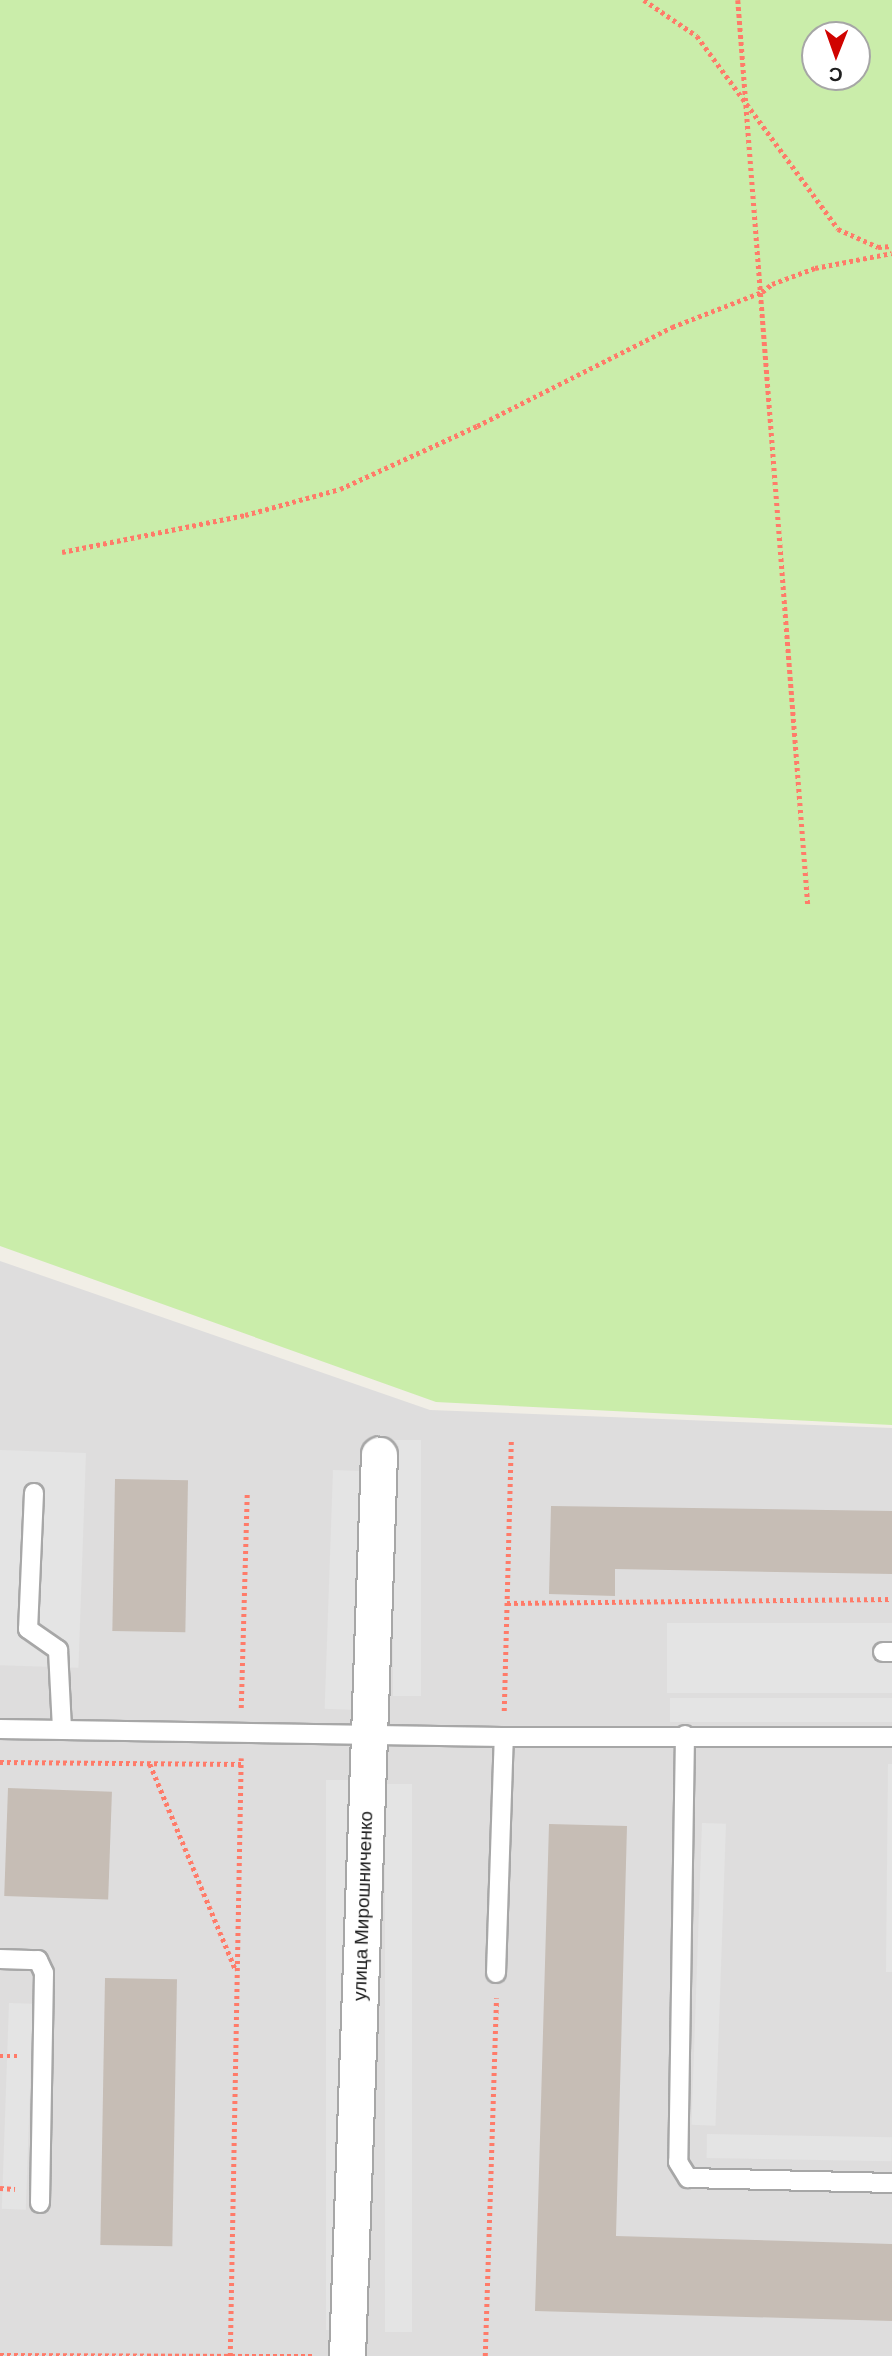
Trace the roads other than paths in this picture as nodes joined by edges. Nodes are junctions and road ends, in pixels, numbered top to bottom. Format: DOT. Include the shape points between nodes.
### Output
graph roads {
  1 [pos="379,1455"];
  2 [pos="34,1493"];
  3 [pos="0,1729"];
  4 [pos="62,1730"];
  5 [pos="367,1734"];
  6 [pos="685,1735"];
  7 [pos="504,1737"];
  8 [pos="892,1737"];
  9 [pos="0,1959"];
  10 [pos="496,1973"];
  11 [pos="892,2183"];
  12 [pos="40,2203"];
  13 [pos="347,2356"];
  1 -- 5 [label="street, улица Мирошниченко"];
  2 -- 4 [label="lane" via="28,1629 58,1650"];
  3 -- 4 [label="lane"];
  4 -- 5 [label="lane"];
  5 -- 7 [label="lane"];
  5 -- 13 [label="street, улица Мирошниченко"];
  6 -- 7 [label="lane"];
  6 -- 8 [label="lane"];
  6 -- 11 [label="lane" via="678,2162 688,2178"];
  7 -- 10 [label="lane"];
  9 -- 12 [label="lane" via="38,1961 44,1973"];
}
